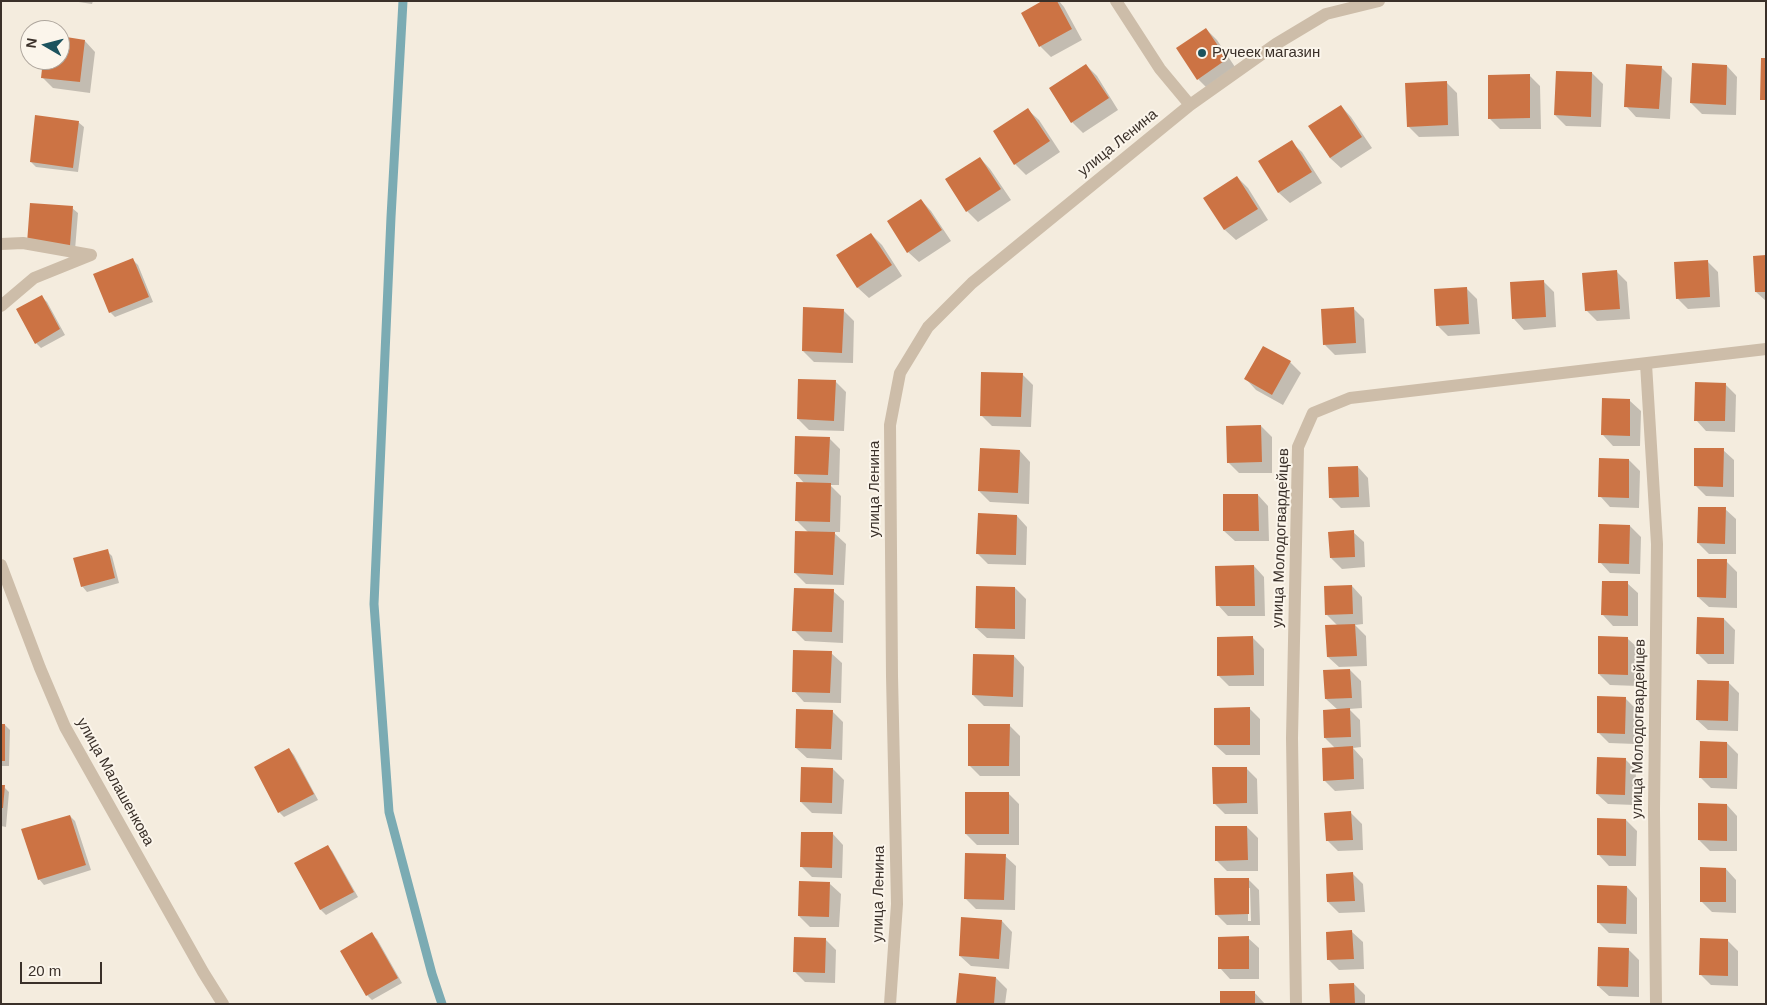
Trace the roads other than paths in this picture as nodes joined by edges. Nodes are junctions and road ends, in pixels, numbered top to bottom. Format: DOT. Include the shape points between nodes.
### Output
graph roads {
  1 [pos="1116,1"];
  2 [pos="1379,1"];
  3 [pos="1190,105"];
  4 [pos="1,244"];
  5 [pos="1,306"];
  6 [pos="1766,349"];
  7 [pos="1646,364"];
  8 [pos="1,565"];
  9 [pos="223,1004"];
  10 [pos="890,1004"];
  11 [pos="1296,1004"];
  12 [pos="1656,1004"];
  1 -- 3 [label="street" via="1160,69"];
  2 -- 3 [label="street, улица Ленина" via="1326,14 1276,44"];
  3 -- 10 [label="street, улица Ленина" via="972,283 928,327 900,373 890,424 897,904"];
  4 -- 5 [label="street" via="23,243 91,255 34,278"];
  6 -- 7 [label="street, улица Молодогвардейцев"];
  7 -- 11 [label="street, улица Молодогвардейцев" via="1350,398 1313,413 1298,447 1292,738"];
  7 -- 12 [label="street, улица Молодогвардейцев" via="1657,544"];
  8 -- 9 [label="street, улица Малашенкова" via="65,727"];
}
